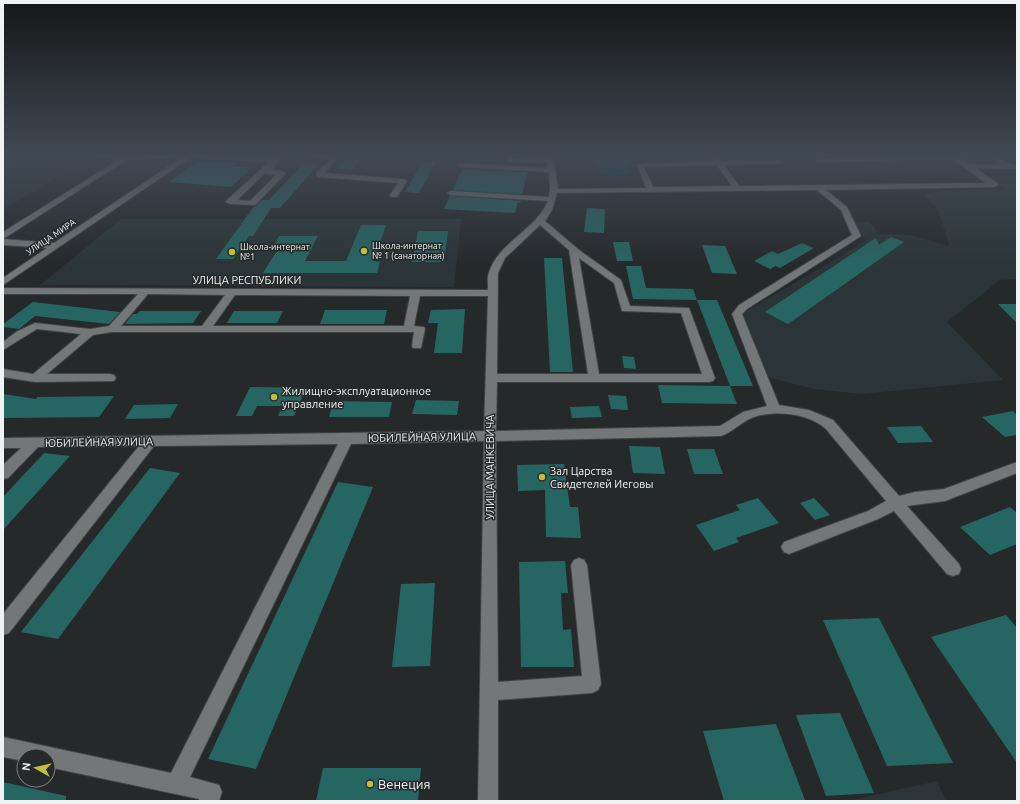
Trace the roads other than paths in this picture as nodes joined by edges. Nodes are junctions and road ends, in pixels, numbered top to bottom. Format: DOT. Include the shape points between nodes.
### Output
graph roads {
  1 [pos="71,193"];
  2 [pos="134,193"];
  3 [pos="239,193"];
  4 [pos="262,193"];
  5 [pos="451,193"];
  6 [pos="593,193"];
  7 [pos="825,193"];
  8 [pos="553,195"];
  9 [pos="540,221"];
  10 [pos="3,236"];
  11 [pos="3,242"];
  12 [pos="56,246"];
  13 [pos="573,250"];
  14 [pos="3,282"];
  15 [pos="3,291"];
  16 [pos="146,291"];
  17 [pos="232,292"];
  18 [pos="416,292"];
  19 [pos="492,293"];
  20 [pos="112,328"];
  21 [pos="206,329"];
  22 [pos="408,329"];
  23 [pos="90,332"];
  24 [pos="417,346"];
  25 [pos="3,347"];
  26 [pos="3,373"];
  27 [pos="35,378"];
  28 [pos="110,378"];
  29 [pos="491,378"];
  30 [pos="594,378"];
  31 [pos="775,410"];
  32 [pos="490,435"];
  33 [pos="348,439"];
  34 [pos="152,441"];
  35 [pos="35,442"];
  36 [pos="3,443"];
  37 [pos="1017,466"];
  38 [pos="3,474"];
  39 [pos="896,503"];
  40 [pos="789,547"];
  41 [pos="579,565"];
  42 [pos="953,569"];
  43 [pos="3,627"];
  44 [pos="489,692"];
  45 [pos="3,747"];
  46 [pos="16,750"];
  47 [pos="56,759"];
  48 [pos="176,784"];
  49 [pos="209,801"];
  50 [pos="488,801"];
  1 -- 10 [label="street"];
  2 -- 12 [label="street, УЛИЦА МИРА"];
  3 -- 4 [label="street" via="230,202 252,203"];
  5 -- 8 [label="street"];
  6 -- 8 [label="street"];
  7 -- 31 [label="street" via="844,209 857,236 743,307 737,314"];
  8 -- 9 [label="street, УЛИЦА МАНКЕВИЧА" via="548,211"];
  9 -- 13 [label="street"];
  9 -- 19 [label="street, УЛИЦА МАНКЕВИЧА" via="501,257 493,273"];
  11 -- 12 [label="street"];
  12 -- 14 [label="street, УЛИЦА МИРА"];
  13 -- 30 [label="street"];
  13 -- 30 [label="street" via="618,282 626,309 685,310 708,378"];
  15 -- 16 [label="street, УЛИЦА РЕСПУБЛИКИ"];
  16 -- 17 [label="street, УЛИЦА РЕСПУБЛИКИ"];
  16 -- 20 [label="street"];
  17 -- 18 [label="street, УЛИЦА РЕСПУБЛИКИ"];
  17 -- 21 [label="street"];
  18 -- 19 [label="street, УЛИЦА РЕСПУБЛИКИ"];
  18 -- 22 [label="street"];
  19 -- 29 [label="street, УЛИЦА МАНКЕВИЧА"];
  20 -- 21 [label="street"];
  20 -- 23 [label="street"];
  21 -- 22 [label="street"];
  22 -- 24 [label="street" via="420,329"];
  23 -- 25 [label="street" via="35,326"];
  23 -- 27 [label="street"];
  26 -- 27 [label="street"];
  27 -- 28 [label="street"];
  29 -- 30 [label="street"];
  29 -- 32 [label="street, УЛИЦА МАНКЕВИЧА"];
  31 -- 32 [label="street, ЮБИЛЕЙНАЯ УЛИЦА" via="752,413 720,431"];
  31 -- 39 [label="street, ЮБИЛЕЙНАЯ УЛИЦА" via="801,412 827,423"];
  32 -- 33 [label="street, ЮБИЛЕЙНАЯ УЛИЦА"];
  32 -- 44 [label="street, УЛИЦА МАНКЕВИЧА"];
  33 -- 34 [label="street, ЮБИЛЕЙНАЯ УЛИЦА"];
  33 -- 48 [label="street"];
  34 -- 35 [label="street, ЮБИЛЕЙНАЯ УЛИЦА"];
  34 -- 43 [label="street"];
  35 -- 36 [label="street, ЮБИЛЕЙНАЯ УЛИЦА"];
  35 -- 38 [label="street"];
  37 -- 39 [label="street" via="945,495"];
  39 -- 40 [label="street" via="873,515"];
  39 -- 42 [label="street, ЮБИЛЕЙНАЯ УЛИЦА"];
  41 -- 44 [label="street" via="592,684"];
  44 -- 50 [label="street, УЛИЦА МАНКЕВИЧА"];
  45 -- 46 [label="street"];
  47 -- 48 [label="street"];
  48 -- 49 [label="street" via="212,792"];
}
